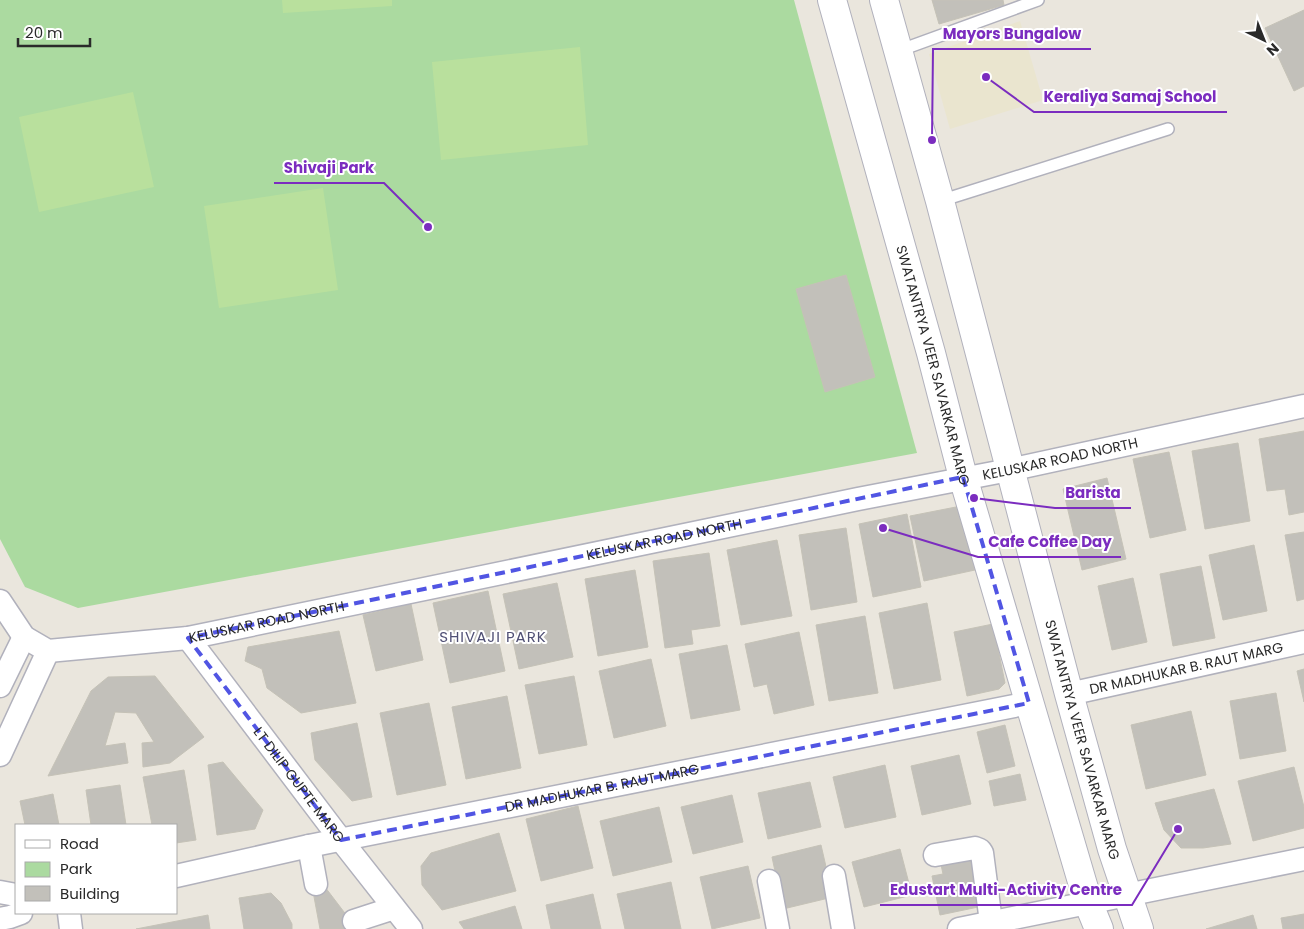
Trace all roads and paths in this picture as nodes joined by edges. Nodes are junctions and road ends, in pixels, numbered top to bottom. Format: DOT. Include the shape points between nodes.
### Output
graph roads {
  1 [pos="832,0"];
  2 [pos="884,0"];
  3 [pos="1038,0"];
  4 [pos="898,51"];
  5 [pos="1168,129"];
  6 [pos="940,201"];
  7 [pos="1304,406"];
  8 [pos="1009,470"];
  9 [pos="962,477"];
  10 [pos="0,601"];
  11 [pos="24,637"];
  12 [pos="188,638"];
  13 [pos="1304,642"];
  14 [pos="48,651"];
  15 [pos="0,686"];
  16 [pos="1069,694"];
  17 [pos="1028,703"];
  18 [pos="0,755"];
  19 [pos="341,840"];
  20 [pos="309,846"];
  21 [pos="935,855"];
  22 [pos="1304,859"];
  23 [pos="178,876"];
  24 [pos="834,876"];
  25 [pos="769,881"];
  26 [pos="316,884"];
  27 [pos="0,892"];
  28 [pos="15,895"];
  29 [pos="1128,896"];
  30 [pos="1088,902"];
  31 [pos="394,908"];
  32 [pos="19,914"];
  33 [pos="68,914"];
  34 [pos="0,918"];
  35 [pos="354,921"];
  36 [pos="991,922"];
  37 [pos="71,929"];
  38 [pos="411,929"];
  39 [pos="778,929"];
  40 [pos="844,929"];
  41 [pos="959,929"];
  42 [pos="1099,929"];
  43 [pos="1139,929"];
  1 -- 9 [label="main road, SWATANTRYA VEER SAVARKAR MARG" via="931,353"];
  2 -- 4 [label="main road, SWATANTRYA VEER SAVARKAR MARG"];
  3 -- 4 [label="lane"];
  4 -- 6 [label="main road, SWATANTRYA VEER SAVARKAR MARG"];
  5 -- 6 [label="lane"];
  6 -- 8 [label="main road, SWATANTRYA VEER SAVARKAR MARG"];
  7 -- 8 [label="street, KELUSKAR ROAD NORTH"];
  8 -- 9 [label="street, KELUSKAR ROAD NORTH"];
  8 -- 16 [label="main road, SWATANTRYA VEER SAVARKAR MARG"];
  9 -- 12 [label="street, KELUSKAR ROAD NORTH"];
  9 -- 17 [label="main road, SWATANTRYA VEER SAVARKAR MARG"];
  10 -- 11 [label="street"];
  11 -- 14 [label="street"];
  11 -- 15 [label="street"];
  12 -- 14 [label="street, KELUSKAR ROAD NORTH"];
  12 -- 19 [label="street, LT DILIP GUPTE MARG"];
  13 -- 16 [label="street, DR MADHUKAR B. RAUT MARG"];
  14 -- 18 [label="street"];
  16 -- 29 [label="main road, SWATANTRYA VEER SAVARKAR MARG"];
  17 -- 19 [label="street, DR MADHUKAR B. RAUT MARG"];
  17 -- 30 [label="main road, SWATANTRYA VEER SAVARKAR MARG"];
  19 -- 20 [label="street, DR MADHUKAR B. RAUT MARG"];
  19 -- 31 [label="street, LT DILIP GUPTE MARG"];
  20 -- 23 [label="street, DR MADHUKAR B. RAUT MARG"];
  20 -- 26 [label="street"];
  21 -- 36 [label="street" via="975,848 980,850"];
  22 -- 29 [label="street"];
  24 -- 40 [label="street"];
  25 -- 39 [label="street"];
  27 -- 28 [label="street"];
  29 -- 30 [label="street"];
  29 -- 43 [label="main road, SWATANTRYA VEER SAVARKAR MARG"];
  30 -- 36 [label="street"];
  30 -- 42 [label="main road, SWATANTRYA VEER SAVARKAR MARG"];
  31 -- 35 [label="street"];
  31 -- 38 [label="street, LT DILIP GUPTE MARG"];
  32 -- 34 [label="street"];
  33 -- 37 [label="street"];
  36 -- 41 [label="street"];
}
